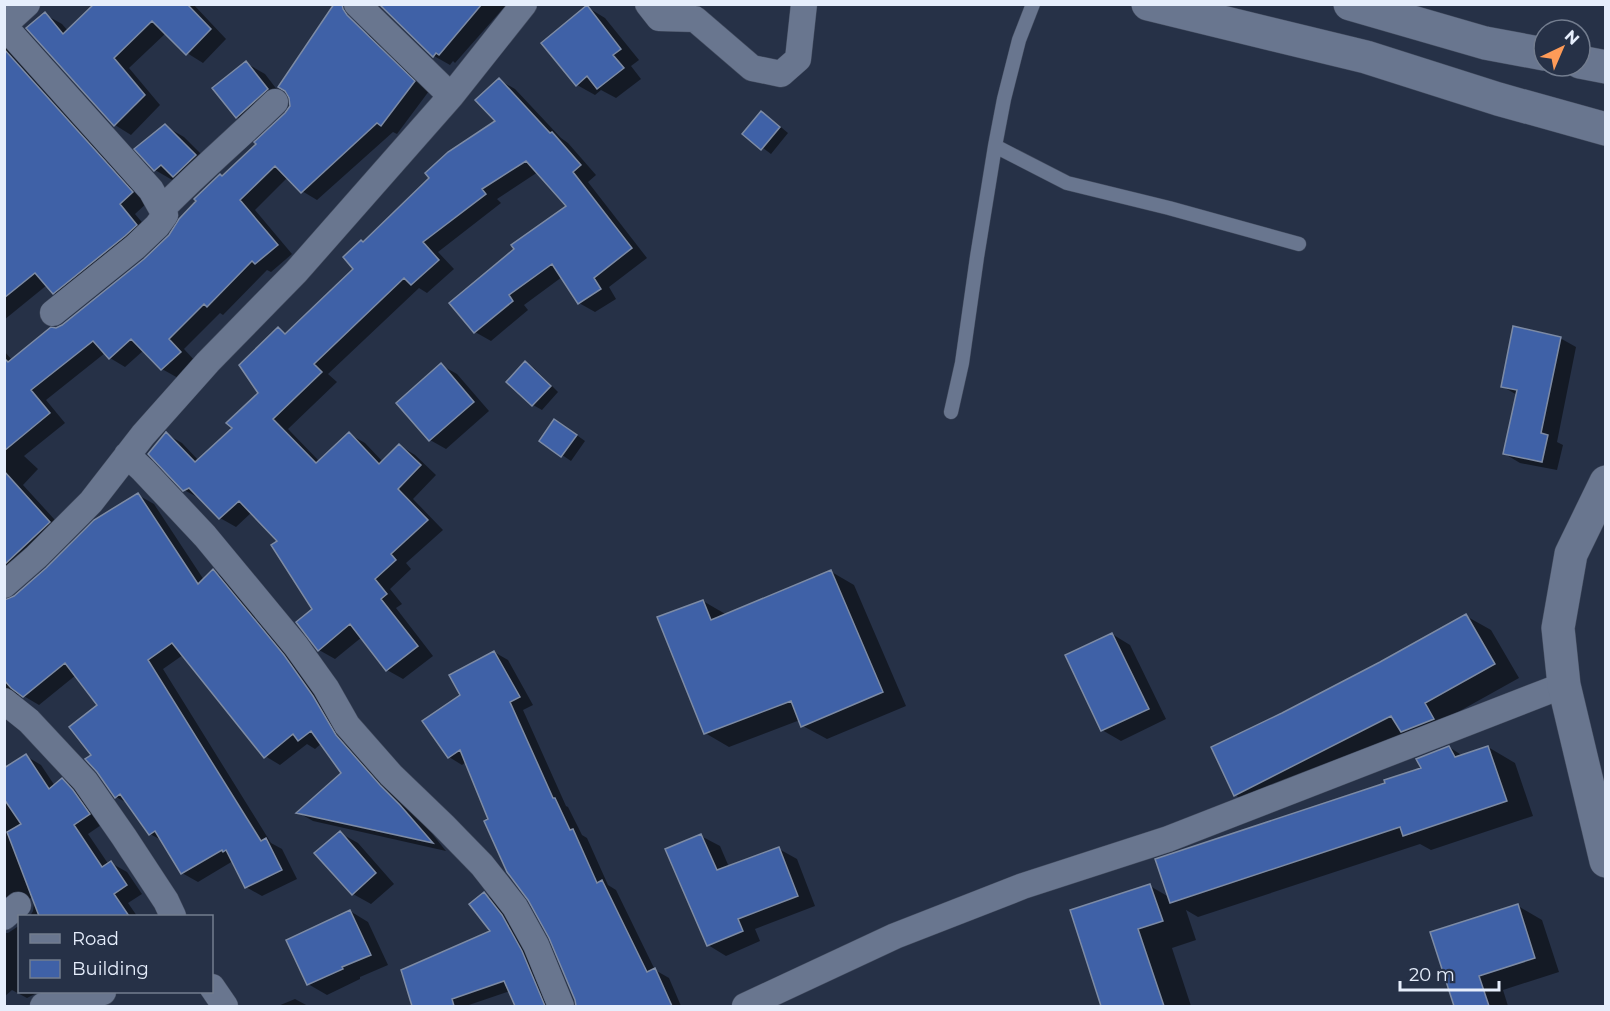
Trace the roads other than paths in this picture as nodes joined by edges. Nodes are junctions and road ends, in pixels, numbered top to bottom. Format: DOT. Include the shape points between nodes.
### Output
graph roads {
  1 [pos="27,4"];
  2 [pos="357,4"];
  3 [pos="525,4"];
  4 [pos="648,4"];
  5 [pos="804,4"];
  6 [pos="1034,4"];
  7 [pos="1148,4"];
  8 [pos="1350,4"];
  9 [pos="4,26"];
  10 [pos="1532,52"];
  11 [pos="451,96"];
  12 [pos="274,102"];
  13 [pos="1605,129"];
  14 [pos="995,146"];
  15 [pos="162,209"];
  16 [pos="1299,244"];
  17 [pos="53,313"];
  18 [pos="951,412"];
  19 [pos="127,455"];
  20 [pos="1605,482"];
  21 [pos="4,585"];
  22 [pos="1564,686"];
  23 [pos="8,709"];
  24 [pos="1605,861"];
  25 [pos="173,915"];
  26 [pos="213,988"];
  27 [pos="99,993"];
  28 [pos="43,1006"];
  29 [pos="225,1006"];
  30 [pos="561,1006"];
  31 [pos="745,1006"];
  1 -- 9 [label="street"];
  2 -- 11 [label="street"];
  3 -- 11 [label="street"];
  4 -- 5 [label="street" via="659,18 695,19 752,68 781,74 798,59"];
  6 -- 14 [label="lane" via="1019,40"];
  7 -- 13 [label="main road" via="1366,57"];
  8 -- 10 [label="main road" via="1485,43"];
  9 -- 15 [label="street" via="151,190"];
  11 -- 19 [label="street"];
  12 -- 15 [label="street"];
  14 -- 16 [label="lane" via="1067,183"];
  14 -- 18 [label="lane"];
  15 -- 17 [label="street" via="165,215 135,247"];
  19 -- 21 [label="street" via="91,502"];
  19 -- 30 [label="street" via="205,536 296,646 347,725 489,873 515,907 536,945"];
  20 -- 22 [label="main road" via="1571,554 1558,628"];
  22 -- 24 [label="main road"];
  22 -- 31 [label="street" via="1168,839 1023,886 895,936"];
  23 -- 25 [label="street" via="29,721 85,781"];
  26 -- 29 [label="street"];
  27 -- 28 [label="street"];
}
